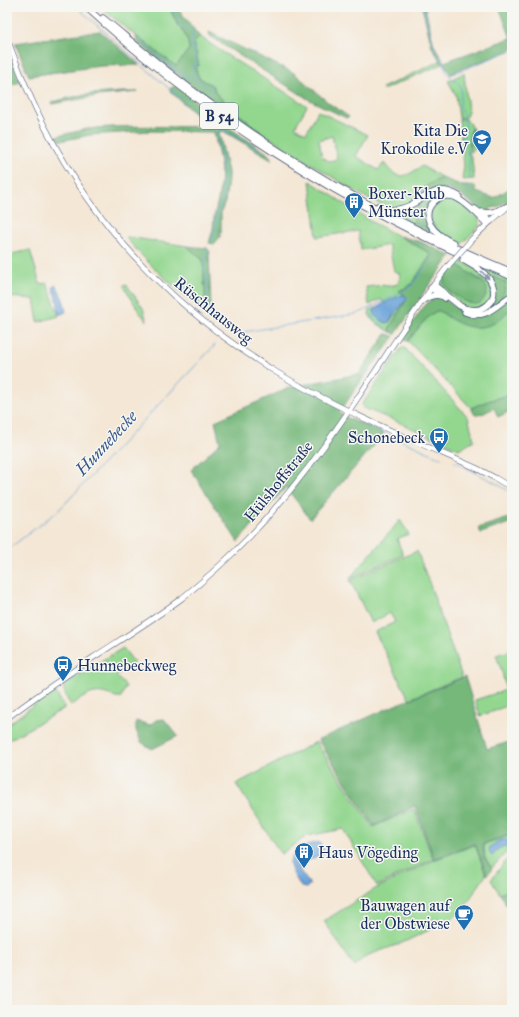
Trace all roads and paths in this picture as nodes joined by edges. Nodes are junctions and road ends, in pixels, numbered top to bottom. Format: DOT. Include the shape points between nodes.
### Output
graph roads {
  1 [pos="86,7"];
  2 [pos="91,7"];
  3 [pos="7,38"];
  4 [pos="350,194"];
  5 [pos="511,204"];
  6 [pos="478,211"];
  7 [pos="489,222"];
  8 [pos="428,240"];
  9 [pos="494,265"];
  10 [pos="512,272"];
  11 [pos="512,277"];
  12 [pos="433,286"];
  13 [pos="512,295"];
  14 [pos="442,296"];
  15 [pos="422,300"];
  16 [pos="349,411"];
  17 [pos="512,488"];
  18 [pos="7,718"];
  1 -- 8 [label="highway, B 54" via="166,76 248,136 330,188"];
  2 -- 4 [label="highway, B 54" via="163,68 216,108 272,147"];
  3 -- 16 [label="main road, Rüschhausweg" via="36,109 63,160 104,221 144,268 184,306 236,346 282,375"];
  4 -- 6 [label="highway" via="383,208 397,210 439,190 453,192"];
  4 -- 9 [label="highway, B 54" via="424,233"];
  5 -- 6 [label="highway" via="490,213"];
  5 -- 7 [label="main road, Hülshoffstraße"];
  6 -- 7 [label="highway"];
  7 -- 9 [label="highway" via="452,196 438,198 428,211 429,222 436,232"];
  7 -- 12 [label="main road, Hülshoffstraße, bridge"];
  8 -- 11 [label="highway, B 54"];
  8 -- 12 [label="highway, one-way" via="488,277 492,283 493,295 484,308 468,310"];
  9 -- 10 [label="highway, B 54"];
  12 -- 14 [label="highway"];
  12 -- 15 [label="main road, Hülshoffstraße"];
  13 -- 14 [label="highway" via="479,315 465,312"];
  14 -- 15 [label="highway"];
  15 -- 16 [label="main road, Hülshoffstraße"];
  16 -- 17 [label="main road, Rüschhausweg" via="476,468"];
  16 -- 18 [label="main road, Hülshoffstraße" via="279,504 218,567 156,616"];
}
